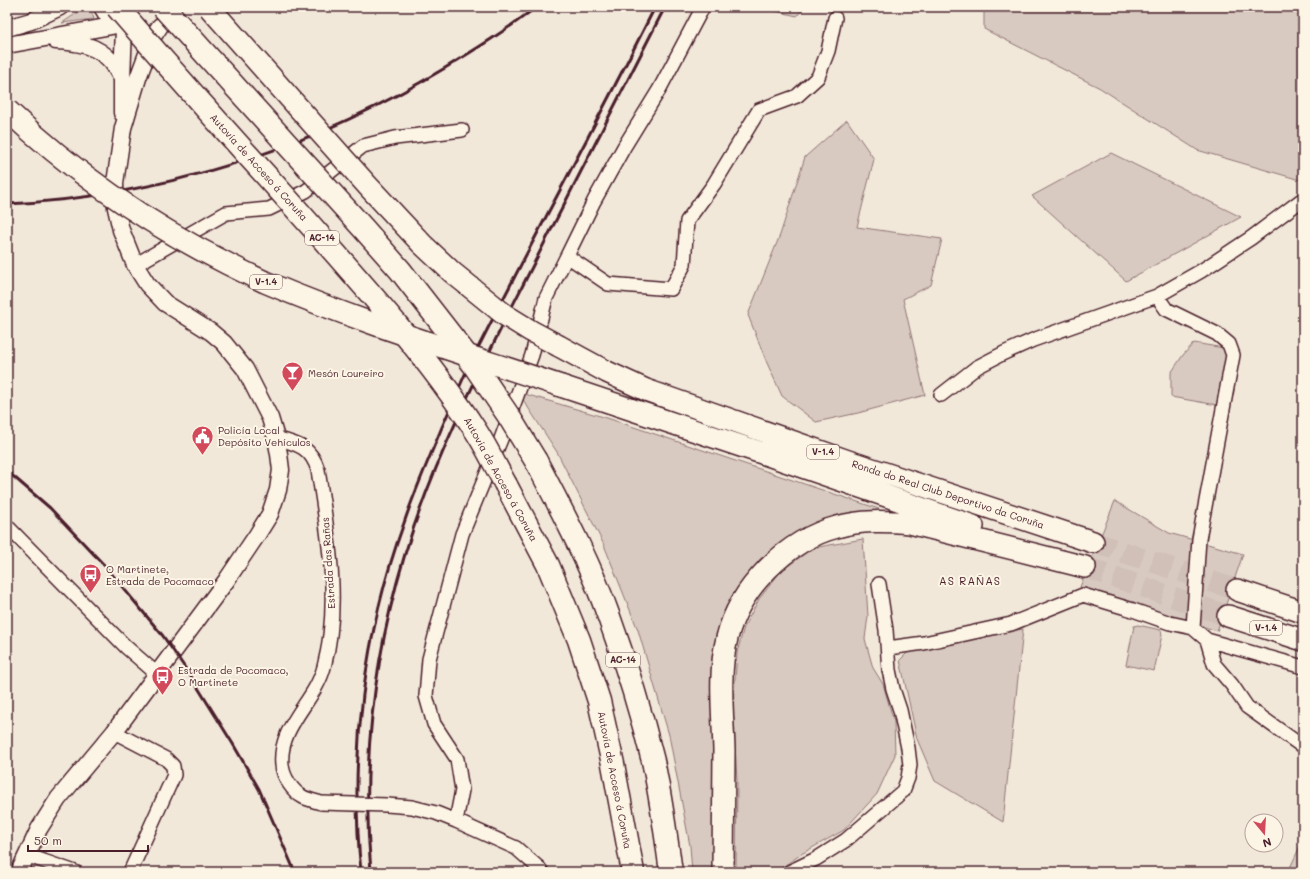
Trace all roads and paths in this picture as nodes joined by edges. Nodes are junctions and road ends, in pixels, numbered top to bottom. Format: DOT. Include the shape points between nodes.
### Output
graph roads {
  1 [pos="60,7"];
  2 [pos="102,7"];
  3 [pos="176,7"];
  4 [pos="209,7"];
  5 [pos="703,7"];
  6 [pos="162,16"];
  7 [pos="835,18"];
  8 [pos="119,20"];
  9 [pos="7,28"];
  10 [pos="35,40"];
  11 [pos="7,45"];
  12 [pos="122,78"];
  13 [pos="7,110"];
  14 [pos="123,128"];
  15 [pos="462,130"];
  16 [pos="1303,199"];
  17 [pos="567,256"];
  18 [pos="135,265"];
  19 [pos="1157,296"];
  20 [pos="941,395"];
  21 [pos="276,438"];
  22 [pos="7,526"];
  23 [pos="1093,542"];
  24 [pos="879,584"];
  25 [pos="1237,590"];
  26 [pos="1303,612"];
  27 [pos="1228,616"];
  28 [pos="1193,628"];
  29 [pos="1207,640"];
  30 [pos="1303,640"];
  31 [pos="888,648"];
  32 [pos="1303,668"];
  33 [pos="157,674"];
  34 [pos="114,732"];
  35 [pos="1299,744"];
  36 [pos="456,822"];
  37 [pos="26,855"];
  38 [pos="19,872"];
  39 [pos="74,872"];
  40 [pos="130,872"];
  41 [pos="542,872"];
  42 [pos="633,872"];
  43 [pos="671,872"];
  44 [pos="723,872"];
  45 [pos="789,872"];
  1 -- 9 [label="street" via="31,21"];
  2 -- 8 [label="street" via="108,18"];
  3 -- 6 [label="street" via="169,18"];
  4 -- 23 [label="highway, Ronda do Real Club Deportivo da Coruña / V-1.4, bridge" via="366,185 422,244 506,315 531,331 646,390 848,461"];
  5 -- 17 [label="street" via="659,90 624,147"];
  6 -- 8 [label="street" via="149,31 136,32"];
  6 -- 14 [label="street" via="140,71"];
  6 -- 43 [label="highway, AC-14, bridge" via="400,270 474,365 536,461 570,524 609,616 636,698 653,763"];
  7 -- 17 [label="street" via="828,51 818,77 797,96 759,110 714,184 687,221 684,265 671,289 608,284"];
  8 -- 10 [label="street"];
  8 -- 12 [label="street"];
  8 -- 42 [label="highway, Autovía de Acceso á Coruña / AC-14, bridge" via="184,84 374,297 449,392 476,432 548,566 579,640 599,701 614,764"];
  10 -- 11 [label="street"];
  10 -- 12 [label="street" via="75,42 96,49 112,62"];
  12 -- 14 [label="street"];
  13 -- 44 [label="highway, Ronda do Real Club Deportivo da Coruña / V-1.4, bridge" via="99,187 150,222 263,281 329,307 905,502 1085,567 910,523 886,521 861,522 837,527 811,537 773,564 753,585 739,607 727,638 722,687"];
  14 -- 18 [label="street" via="115,183 116,208 121,230"];
  15 -- 18 [label="street" via="394,138 363,146 306,191 269,209 226,213"];
  16 -- 19 [label="street" via="1251,238"];
  17 -- 36 [label="street" via="546,298 532,355 462,534 429,658 426,696 434,724 457,759 462,790"];
  18 -- 21 [label="street" via="147,284 165,303 211,332 224,344 244,370 260,398"];
  19 -- 20 [label="street" via="1033,340 1004,353 977,367"];
  19 -- 28 [label="street" via="1166,309 1217,334 1229,344 1233,355 1199,539"];
  21 -- 33 [label="street" via="280,470 278,490 270,514 258,536"];
  21 -- 36 [label="street, Estrada das Rañas, bridge" via="309,452 315,460 328,542 332,590 331,632 324,669 293,720 281,754 287,780 303,797 321,803 412,807"];
  22 -- 33 [label="street" via="126,647"];
  24 -- 31 [label="street"];
  25 -- 26 [label="highway"];
  27 -- 30 [label="highway, V-1.4"];
  28 -- 29 [label="street"];
  28 -- 31 [label="street" via="1083,595 1011,624"];
  29 -- 32 [label="street"];
  29 -- 35 [label="street" via="1214,664 1248,707"];
  31 -- 45 [label="street" via="889,670 900,710 910,765 903,791 846,840"];
  33 -- 34 [label="street"];
  34 -- 37 [label="street" via="58,799"];
  34 -- 40 [label="street" via="166,759 173,766 174,775"];
  36 -- 41 [label="street, Estrada das Rañas" via="516,848"];
  37 -- 38 [label="street"];
  37 -- 39 [label="street"];
}
